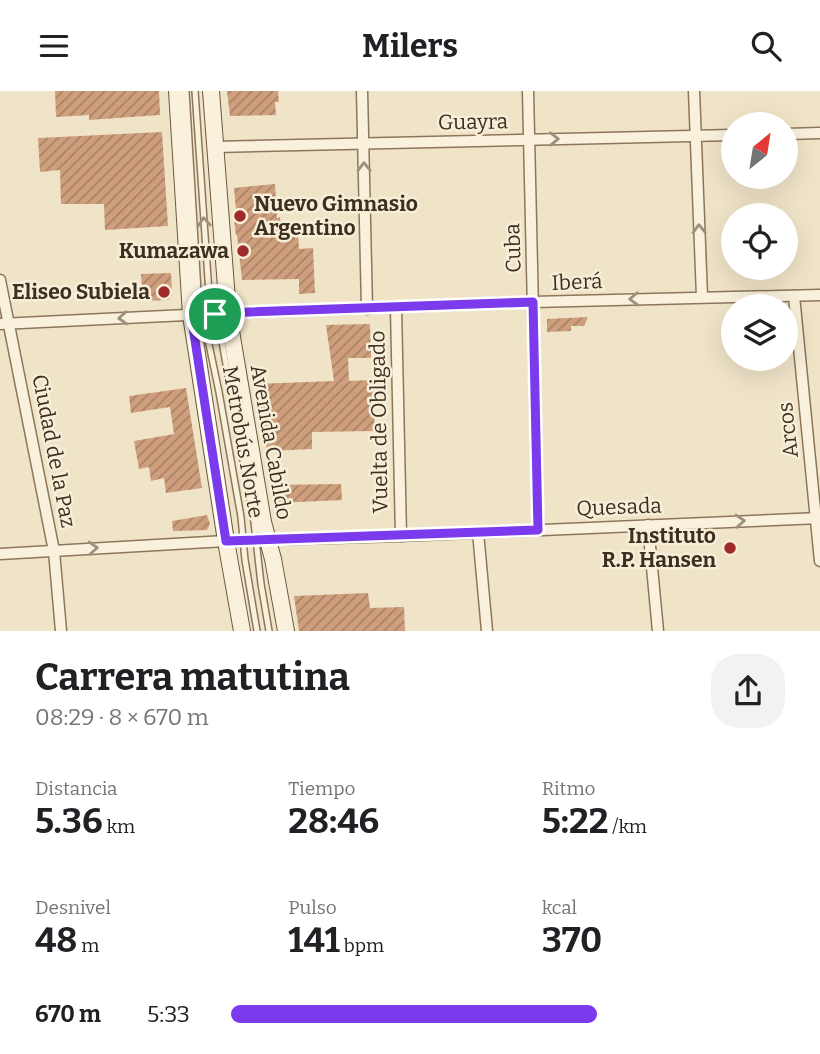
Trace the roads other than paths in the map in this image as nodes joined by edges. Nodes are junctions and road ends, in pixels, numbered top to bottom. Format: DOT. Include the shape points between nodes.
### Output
graph roads {
  1 [pos="177,91"];
  2 [pos="186,91"];
  3 [pos="195,91"];
  4 [pos="211,91"];
  5 [pos="362,91"];
  6 [pos="528,91"];
  7 [pos="694,91"];
  8 [pos="820,133"];
  9 [pos="798,134"];
  10 [pos="721,135"];
  11 [pos="695,136"];
  12 [pos="529,140"];
  13 [pos="364,143"];
  14 [pos="214,147"];
  15 [pos="0,280"];
  16 [pos="820,295"];
  17 [pos="798,296"];
  18 [pos="702,297"];
  19 [pos="721,297"];
  20 [pos="533,302"];
  21 [pos="396,308"];
  22 [pos="367,309"];
  23 [pos="209,314"];
  24 [pos="4,323"];
  25 [pos="798,333"];
  26 [pos="818,518"];
  27 [pos="648,526"];
  28 [pos="538,530"];
  29 [pos="478,533"];
  30 [pos="401,536"];
  31 [pos="226,541"];
  32 [pos="244,541"];
  33 [pos="262,541"];
  34 [pos="54,551"];
  35 [pos="0,554"];
  36 [pos="820,561"];
  37 [pos="61,631"];
  38 [pos="242,631"];
  39 [pos="257,631"];
  40 [pos="269,631"];
  41 [pos="286,631"];
  42 [pos="487,631"];
  43 [pos="658,631"];
  1 -- 23 [label="main road, Avenida Cabildo"];
  2 -- 23 [label="lane, Metrobús Norte" via="198,292"];
  23 -- 3 [label="lane, Metrobús Norte, one-way"];
  4 -- 14 [label="main road, Avenida Cabildo"];
  5 -- 13 [label="street, Vuelta de Obligado"];
  6 -- 12 [label="street, Cuba"];
  7 -- 11 [label="street"];
  8 -- 9 [label="street"];
  10 -- 11 [label="street, Guayra"];
  12 -- 11 [label="street, Guayra, one-way"];
  18 -- 11 [label="street, one-way"];
  12 -- 13 [label="street, Guayra"];
  12 -- 20 [label="street, Cuba"];
  13 -- 14 [label="street, Guayra"];
  22 -- 13 [label="street, Vuelta de Obligado, one-way"];
  14 -- 23 [label="main road, Avenida Cabildo"];
  15 -- 24 [label="street, Ciudad de la Paz"];
  16 -- 17 [label="street, Iberá"];
  18 -- 19 [label="street, Iberá"];
  18 -- 20 [label="street, Iberá, one-way"];
  20 -- 21 [label="street, Iberá"];
  20 -- 28 [label="street, Cuba"];
  21 -- 22 [label="street, Iberá"];
  21 -- 30 [label="street, Vuelta de Obligado"];
  22 -- 23 [label="street, Iberá"];
  23 -- 24 [label="street, Iberá, one-way"];
  23 -- 31 [label="main road, Avenida Cabildo"];
  23 -- 32 [label="lane, Metrobús Norte"];
  23 -- 33 [label="main road, Avenida Cabildo" via="263,522"];
  24 -- 34 [label="street, Ciudad de la Paz"];
  25 -- 26 [label="street, Arcos"];
  27 -- 26 [label="street, Quesada, one-way"];
  26 -- 36 [label="street, Arcos"];
  27 -- 28 [label="street, Quesada"];
  27 -- 43 [label="street"];
  28 -- 29 [label="street, Quesada"];
  29 -- 30 [label="street, Quesada"];
  29 -- 42 [label="street"];
  30 -- 33 [label="street, Quesada"];
  31 -- 32 [label="street, Quesada"];
  34 -- 31 [label="street, Quesada, one-way"];
  31 -- 38 [label="main road, Avenida Cabildo"];
  32 -- 33 [label="street, Quesada"];
  32 -- 39 [label="lane, Metrobús Norte"];
  33 -- 40 [label="lane, Metrobús Norte" via="261,585"];
  33 -- 41 [label="main road, Avenida Cabildo" via="273,559"];
  34 -- 35 [label="street, Quesada"];
  34 -- 37 [label="street, Ciudad de la Paz"];
}
